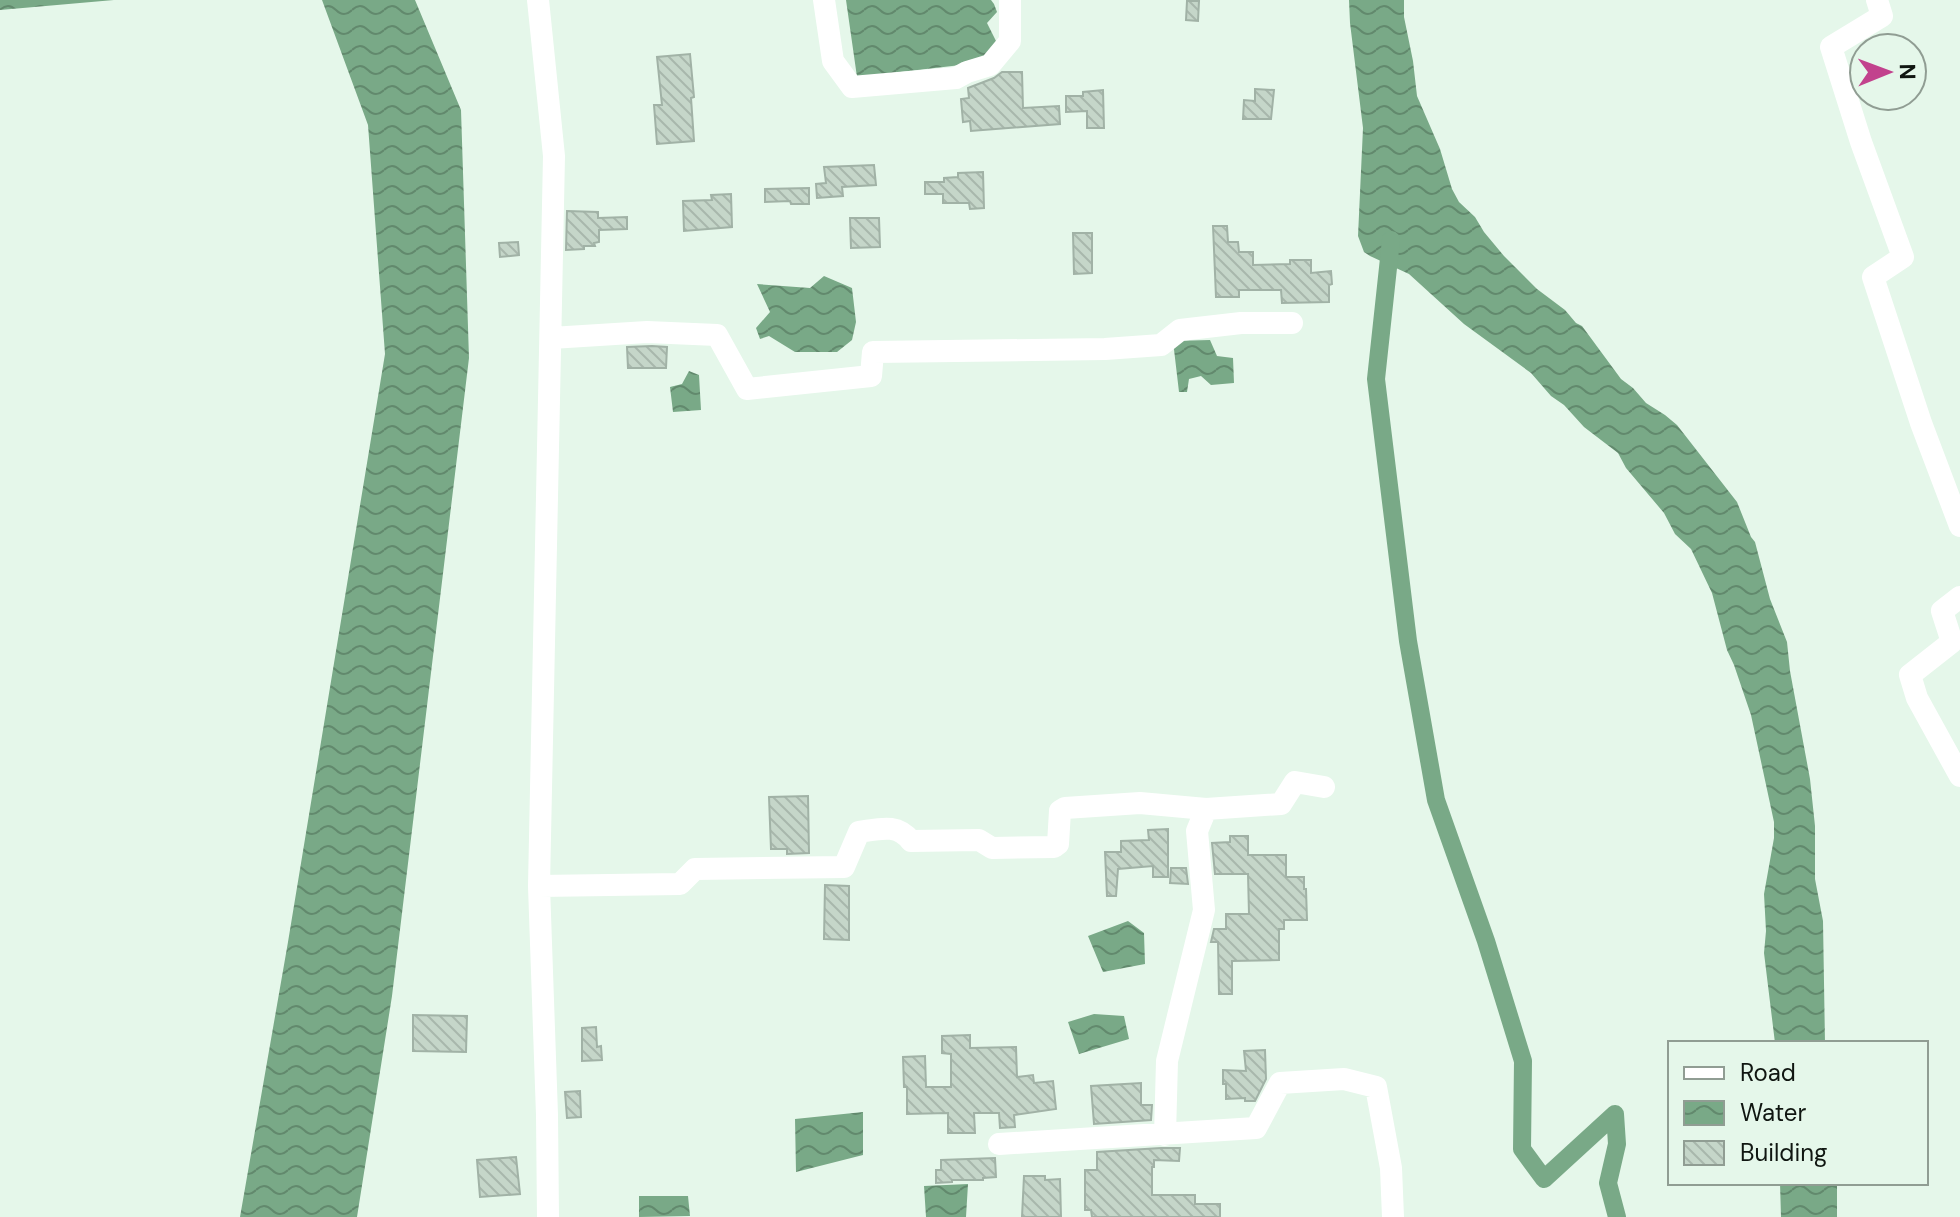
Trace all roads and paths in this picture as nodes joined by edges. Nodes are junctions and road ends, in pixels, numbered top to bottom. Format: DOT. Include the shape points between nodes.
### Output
graph roads {
  1 [pos="538,0"];
  2 [pos="824,0"];
  3 [pos="1010,0"];
  4 [pos="1877,0"];
  5 [pos="1292,323"];
  6 [pos="551,338"];
  7 [pos="1960,526"];
  8 [pos="1960,597"];
  9 [pos="1960,776"];
  10 [pos="1324,787"];
  11 [pos="1206,809"];
  12 [pos="539,886"];
  13 [pos="1165,1135"];
  14 [pos="999,1144"];
  15 [pos="548,1217"];
  16 [pos="1393,1217"];
  1 -- 6 [label="street" via="554,156"];
  2 -- 3 [label="street" via="833,61 852,87 956,78 990,65 1010,41"];
  4 -- 7 [label="street" via="1882,16 1831,47 1903,257 1873,277"];
  5 -- 6 [label="street" via="1180,330 1161,345 1105,349 873,352 871,376 747,389 717,335 647,332"];
  6 -- 12 [label="street"];
  8 -- 9 [label="street" via="1942,611 1952,642 1910,675"];
  10 -- 11 [label="street" via="1295,782 1281,804"];
  11 -- 12 [label="street" via="1140,803 1065,808 1054,847 911,841 904,832 888,828 859,832 844,867 695,869 680,884"];
  11 -- 13 [label="street" via="1197,831 1204,910 1167,1061"];
  12 -- 15 [label="street"];
  13 -- 14 [label="street"];
  13 -- 16 [label="street" via="1256,1128 1280,1083 1344,1079 1371,1085 1378,1095 1391,1168"];
}
